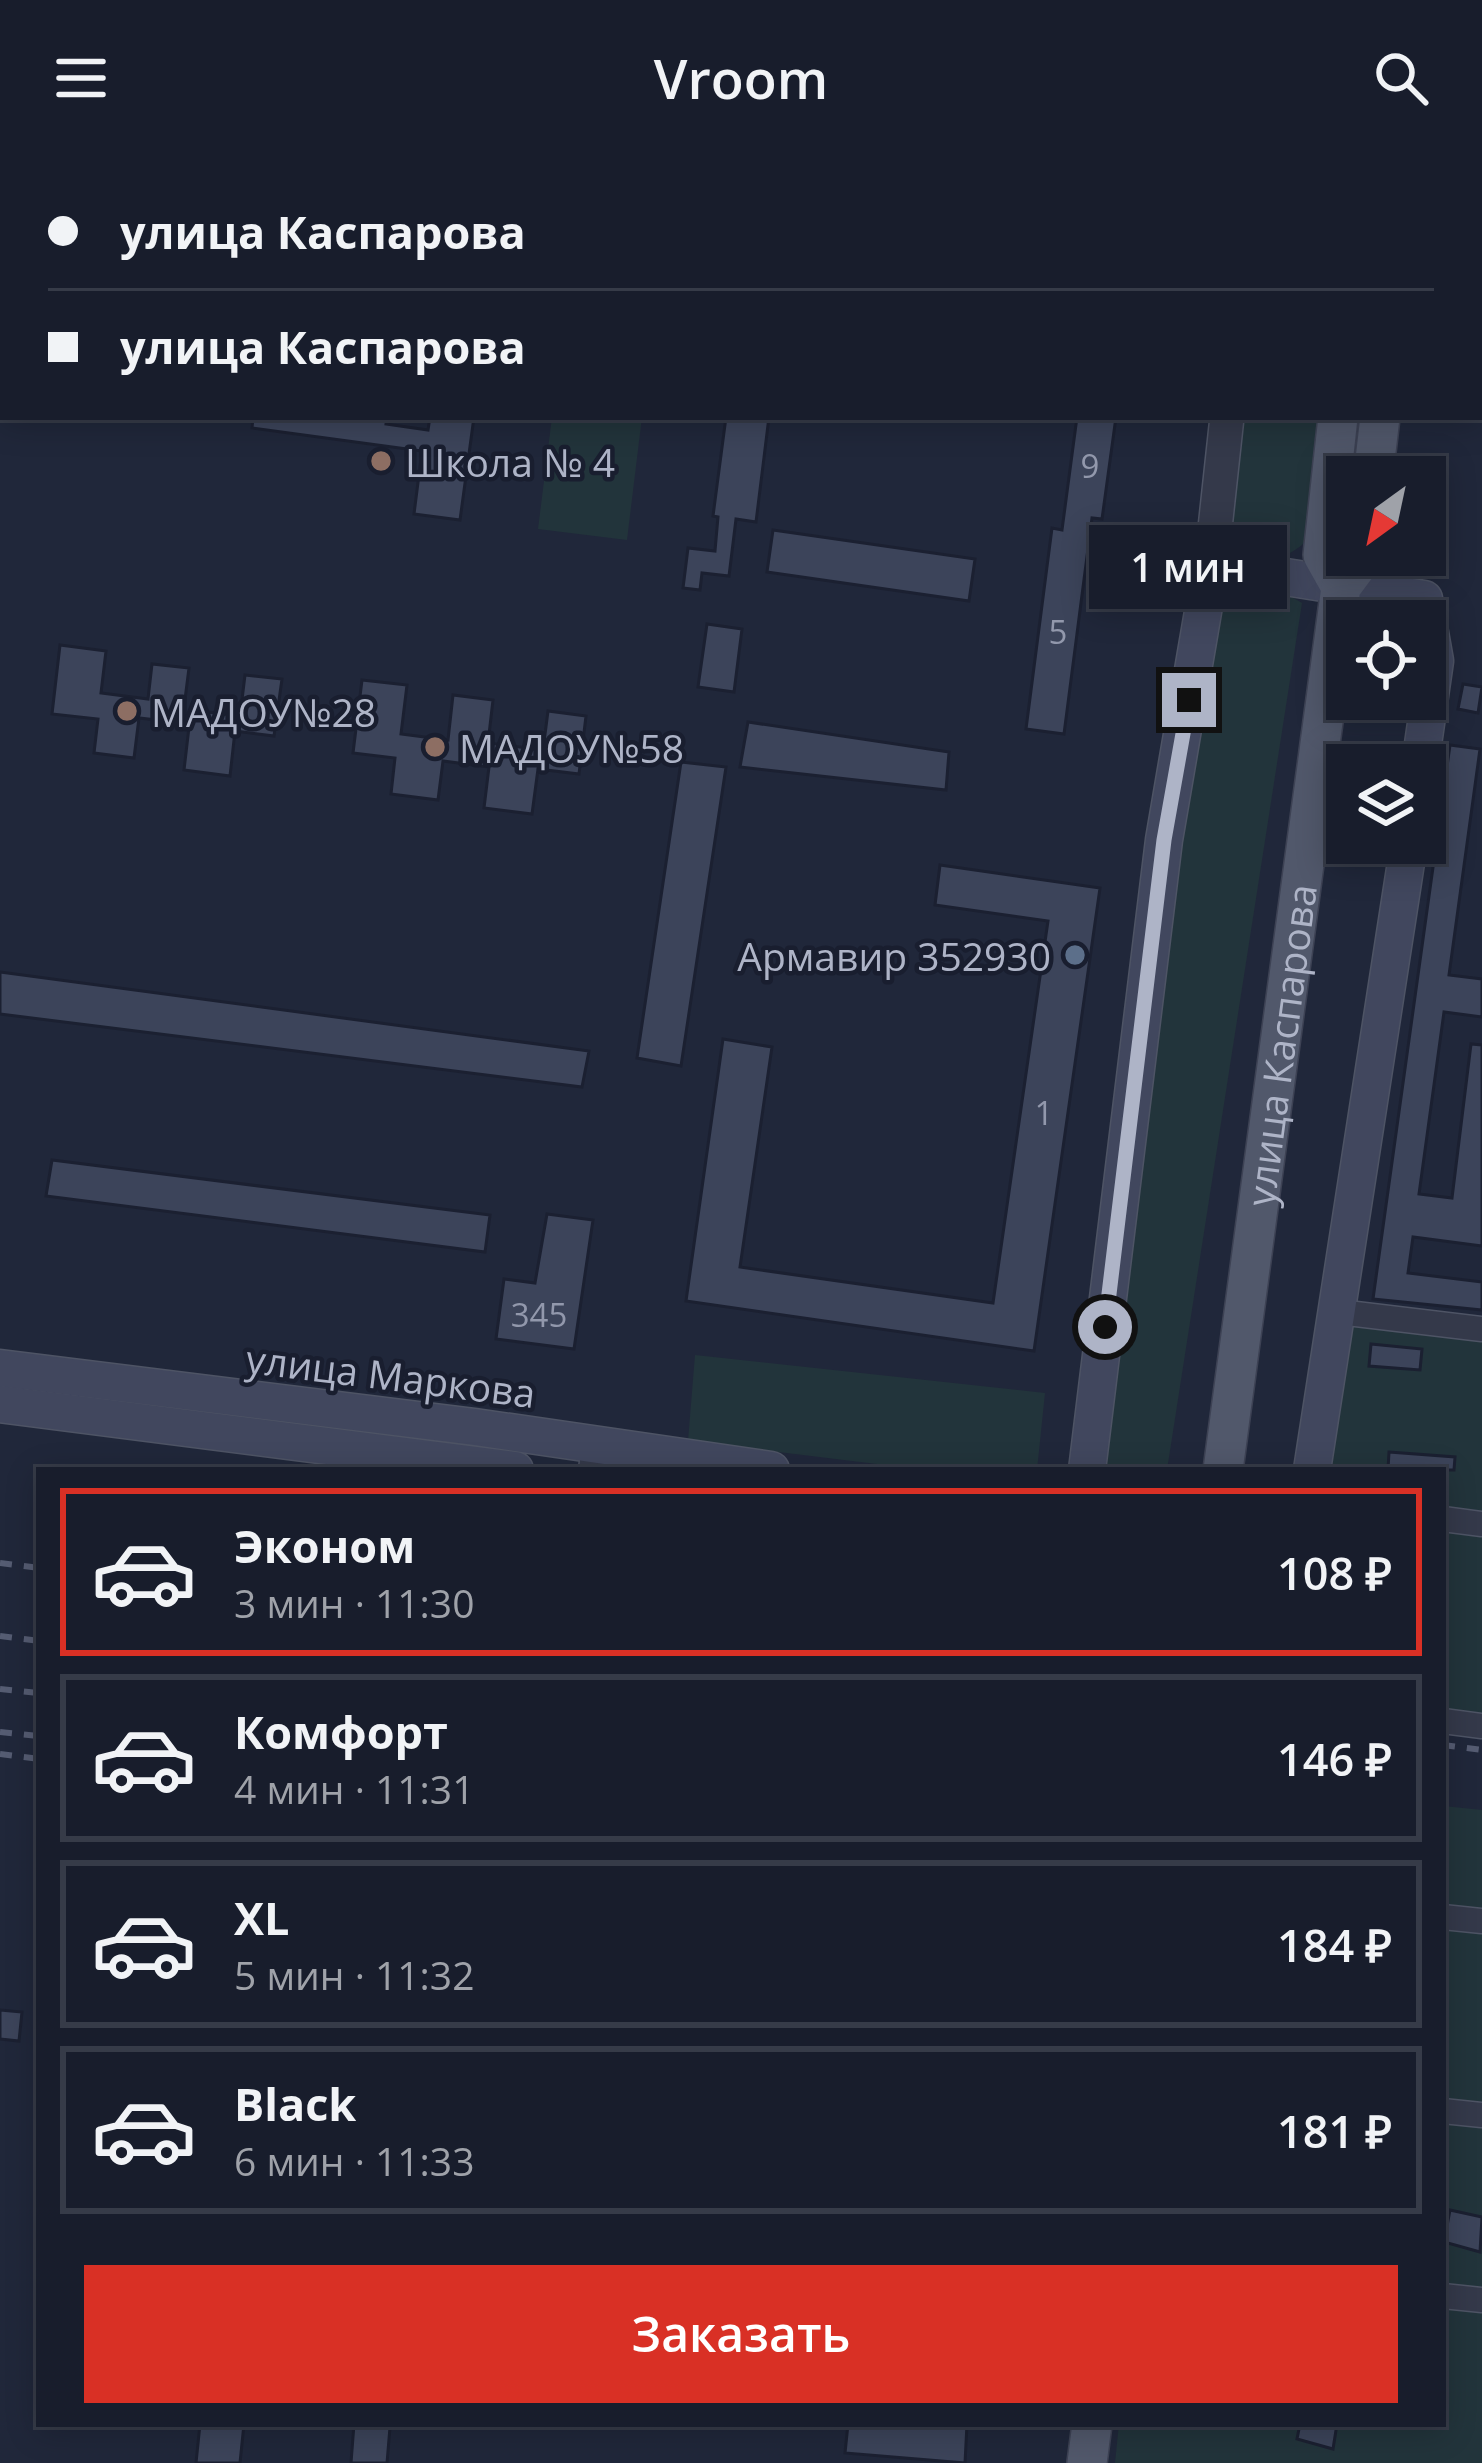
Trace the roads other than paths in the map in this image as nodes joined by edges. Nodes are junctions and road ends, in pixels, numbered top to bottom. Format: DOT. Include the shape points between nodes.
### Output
graph roads {
  1 [pos="1227,420"];
  2 [pos="1338,420"];
  3 [pos="1380,420"];
  4 [pos="1336,456"];
  5 [pos="1375,456"];
  6 [pos="1211,565"];
  7 [pos="1326,571"];
  8 [pos="1331,576"];
  9 [pos="1348,576"];
  10 [pos="1423,744"];
  11 [pos="1405,864"];
  12 [pos="1339,1312"];
  13 [pos="1482,1328"];
  14 [pos="0,1368"];
  15 [pos="0,1404"];
  16 [pos="475,1427"];
  17 [pos="593,1457"];
  18 [pos="1224,1458"];
  19 [pos="470,1464"];
  20 [pos="492,1467"];
  21 [pos="730,1467"];
  22 [pos="1087,1467"];
  23 [pos="1313,1467"];
  24 [pos="1446,1520"];
  25 [pos="1482,1524"];
  26 [pos="1446,1720"];
  27 [pos="1482,1726"];
  28 [pos="1446,1917"];
  29 [pos="1482,1921"];
  30 [pos="1446,2110"];
  31 [pos="1482,2115"];
  32 [pos="1446,2296"];
  33 [pos="1482,2300"];
  34 [pos="1092,2427"];
  35 [pos="1087,2463"];
  1 -- 6 [label="street"];
  2 -- 4 [label="main road, улица Каспарова"];
  3 -- 5 [label="main road"];
  6 -- 7 [label="main road"];
  6 -- 22 [label="main road" via="1164,840"];
  8 -- 18 [label="main road, улица Каспарова"];
  9 -- 10 [label="main road" via="1424,599 1435,661"];
  11 -- 12 [label="main road"];
  12 -- 13 [label="street"];
  12 -- 23 [label="main road"];
  14 -- 16 [label="main road, улица Маркова"];
  15 -- 19 [label="main road, улица Маркова"];
  16 -- 17 [label="main road, улица Маркова"];
  16 -- 19 [label="street"];
  17 -- 21 [label="main road, улица Маркова"];
  19 -- 20 [label="main road, улица Маркова"];
  24 -- 25 [label="street"];
  26 -- 27 [label="street"];
  28 -- 29 [label="street"];
  30 -- 31 [label="street"];
  32 -- 33 [label="street"];
  34 -- 35 [label="main road"];
}
